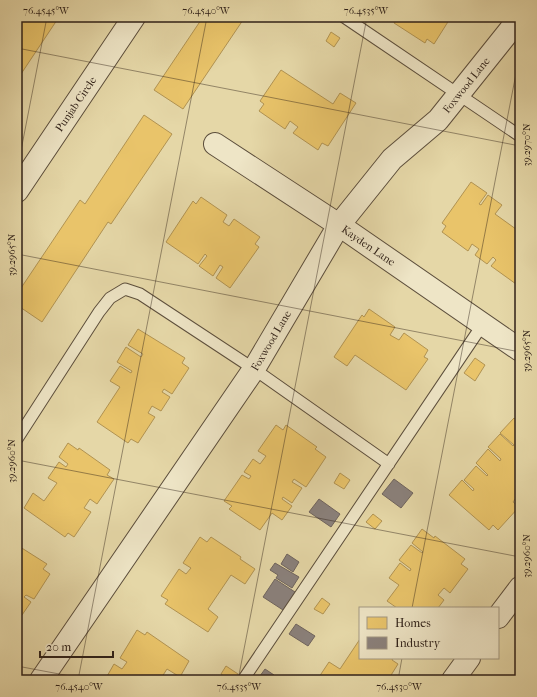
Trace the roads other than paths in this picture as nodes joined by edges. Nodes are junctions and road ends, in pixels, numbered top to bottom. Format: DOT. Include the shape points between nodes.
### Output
graph roads {
  1 [pos="134,17"];
  2 [pos="344,17"];
  3 [pos="519,17"];
  4 [pos="459,94"];
  5 [pos="520,136"];
  6 [pos="215,144"];
  7 [pos="17,192"];
  8 [pos="339,225"];
  9 [pos="483,324"];
  10 [pos="520,350"];
  11 [pos="254,369"];
  12 [pos="17,440"];
  13 [pos="389,464"];
  14 [pos="520,588"];
  15 [pos="499,616"];
  16 [pos="468,659"];
  17 [pos="41,680"];
  18 [pos="243,680"];
  19 [pos="453,680"];
  1 -- 7 [label="street, Punjab Circle"];
  2 -- 4 [label="lane"];
  3 -- 4 [label="street, Foxwood Lane"];
  4 -- 5 [label="lane"];
  4 -- 8 [label="street, Foxwood Lane" via="438,120 392,159"];
  6 -- 8 [label="street, Kayden Lane"];
  8 -- 9 [label="street, Kayden Lane"];
  8 -- 11 [label="street, Foxwood Lane"];
  9 -- 10 [label="street, Kayden Lane"];
  9 -- 13 [label="lane"];
  11 -- 12 [label="lane" via="140,294 125,289 110,298 99,312"];
  11 -- 13 [label="lane"];
  11 -- 17 [label="street, Foxwood Lane"];
  13 -- 18 [label="lane"];
  14 -- 15 [label="street"];
  16 -- 19 [label="street"];
}
